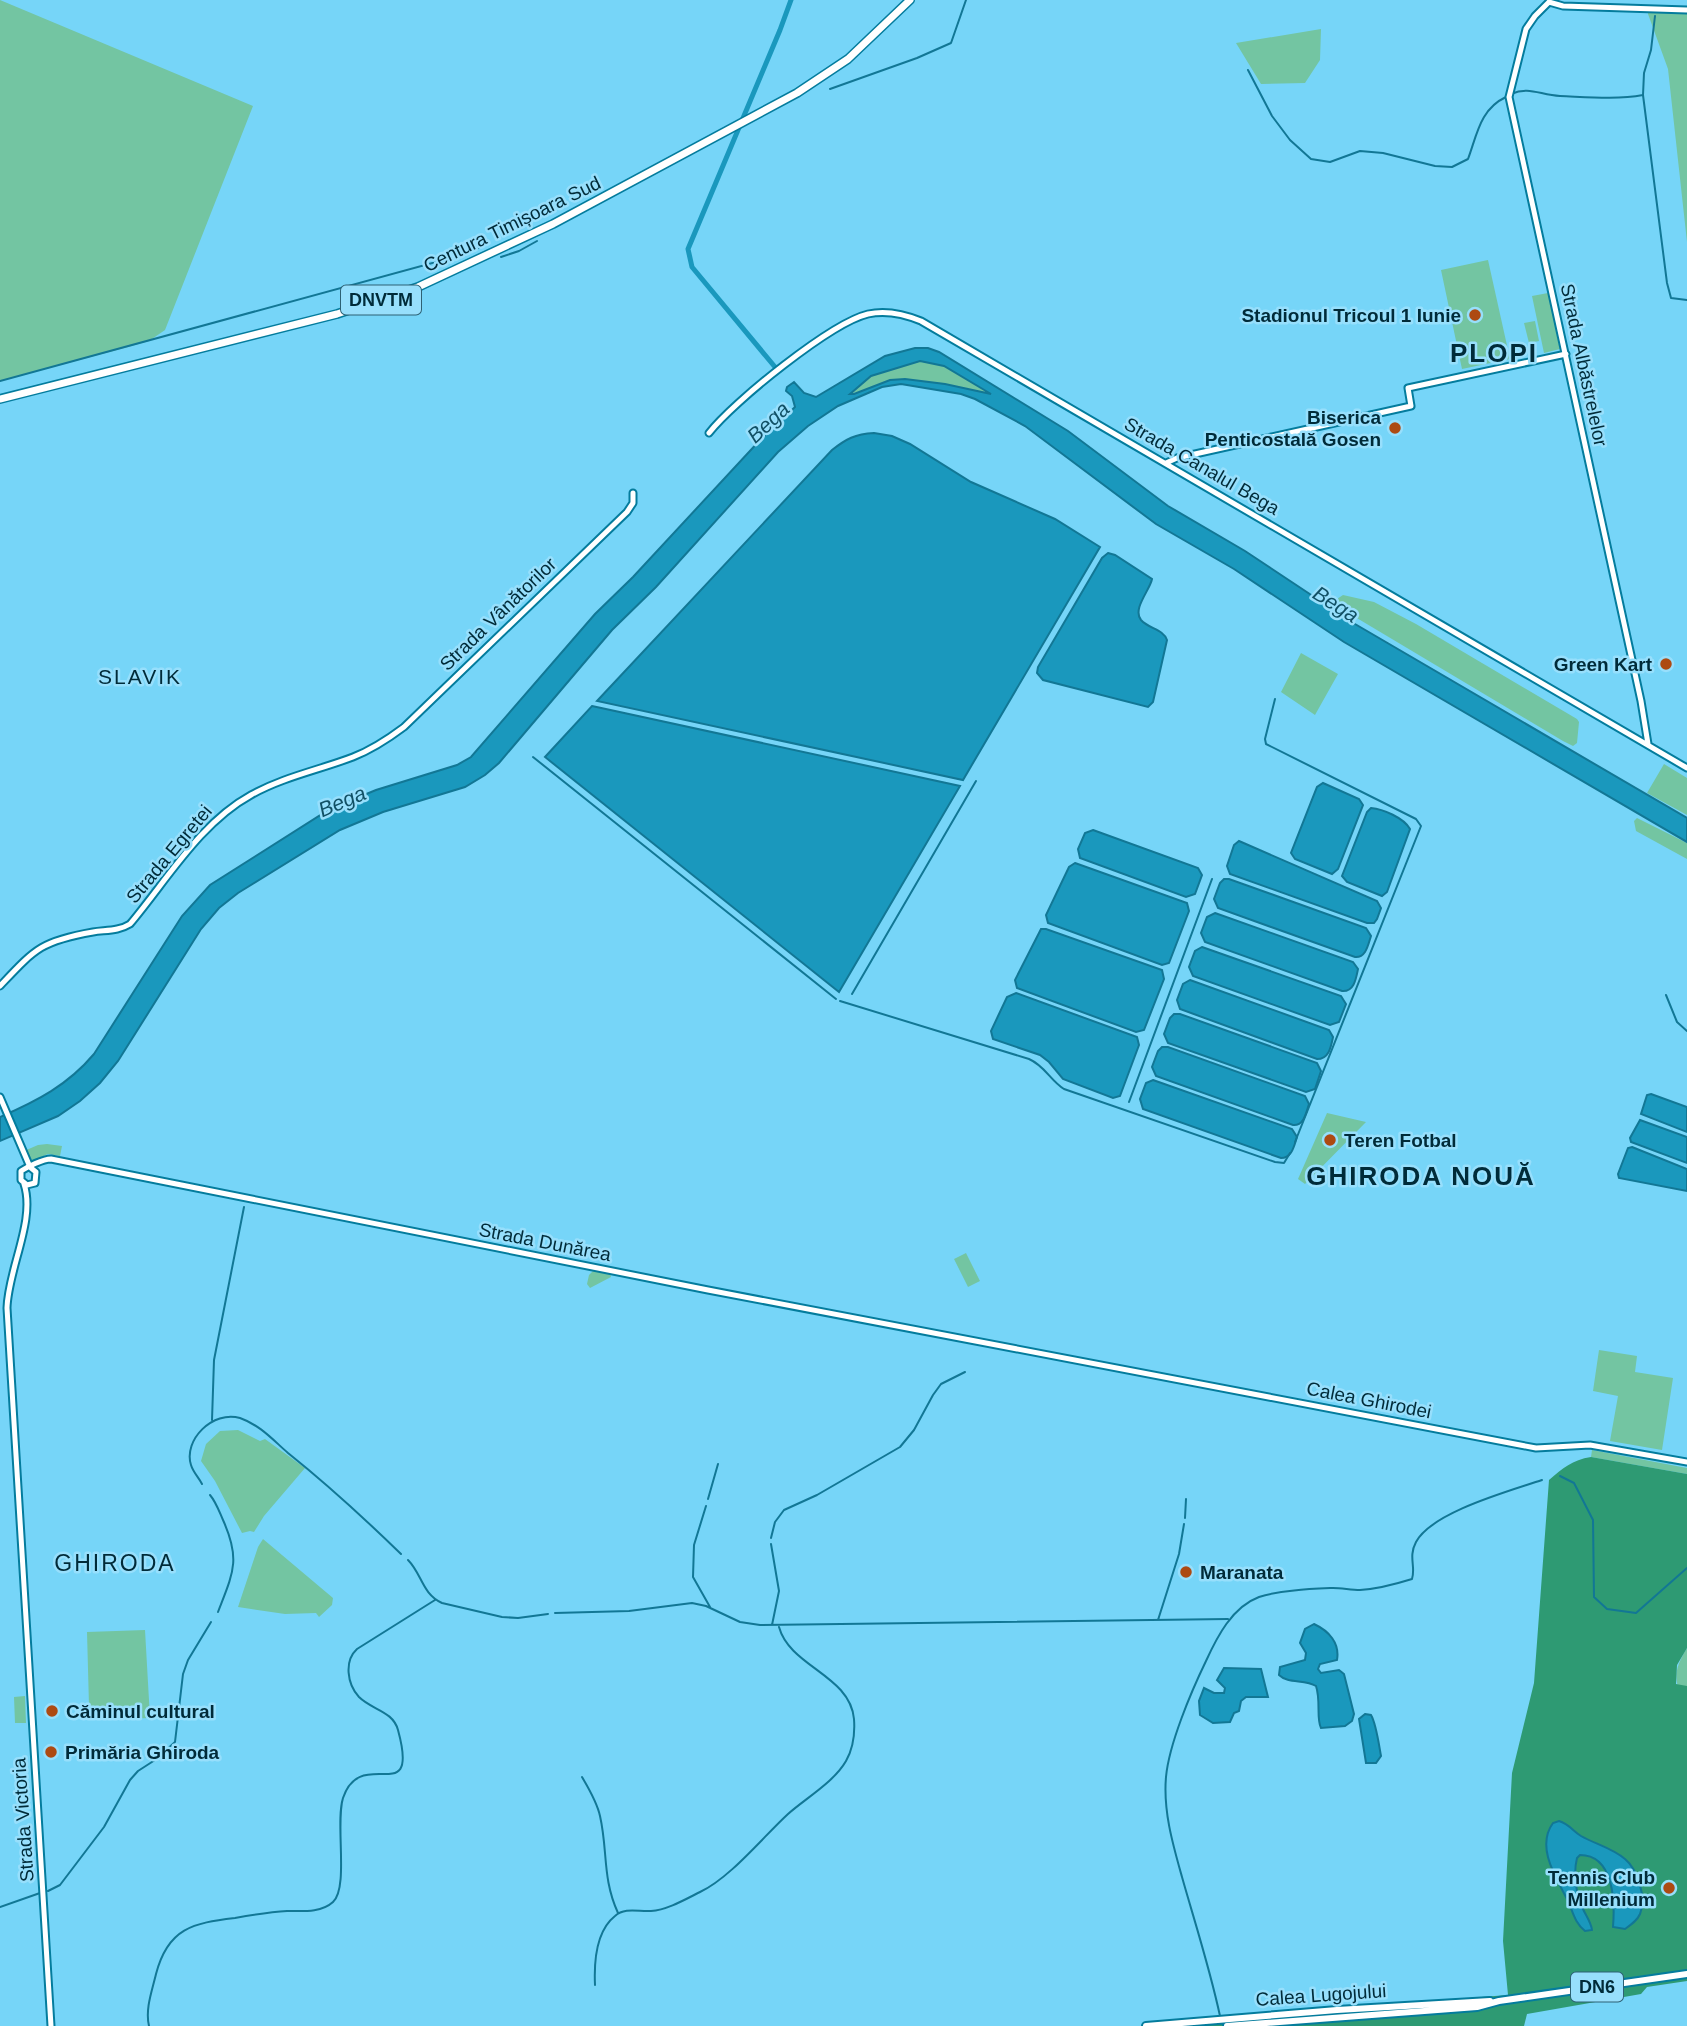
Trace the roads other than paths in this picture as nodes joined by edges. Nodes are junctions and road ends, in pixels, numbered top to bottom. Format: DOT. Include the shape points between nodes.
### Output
graph roads {
  1 [pos="910,0"];
  2 [pos="1549,1"];
  3 [pos="1687,10"];
  4 [pos="1566,354"];
  5 [pos="0,399"];
  6 [pos="709,433"];
  7 [pos="1166,463"];
  8 [pos="633,493"];
  9 [pos="1648,744"];
  10 [pos="372,748"];
  11 [pos="1687,768"];
  12 [pos="0,986"];
  13 [pos="2,1100"];
  14 [pos="30,1169"];
  15 [pos="24,1184"];
  16 [pos="32,1184"];
  17 [pos="27,1194"];
  18 [pos="1045,1354"];
  19 [pos="1687,1462"];
  20 [pos="1687,1974"];
  21 [pos="1503,2001"];
  22 [pos="51,2026"];
  23 [pos="1146,2026"];
  24 [pos="1227,2026"];
  1 -- 5 [label="highway, Centura Timișoara Sud / DNVTM" via="848,59 762,113 553,224 418,288 337,314"];
  2 -- 3 [label="street" via="1563,6"];
  2 -- 4 [label="street, Strada Albăstrelelor" via="1526,29 1509,97"];
  4 -- 7 [label="street" via="1408,388 1411,406"];
  4 -- 9 [label="street, Strada Albăstrelelor"];
  6 -- 7 [label="street, Strada Canalul Bega" via="758,386 840,326 867,314 888,313 920,321"];
  7 -- 9 [label="street, Strada Canalul Bega"];
  8 -- 10 [label="street, Strada Vânătorilor" via="632,506 618,521 419,714"];
  9 -- 11 [label="street, Strada Canalul Bega"];
  10 -- 12 [label="street, Strada Egretei" via="264,788 235,805 211,825 130,924 45,944"];
  13 -- 14 [label="street"];
  14 -- 15 [label="street, Strada Victoria" via="20,1175"];
  14 -- 16 [label="street, Strada Dunărea" via="36,1180"];
  14 -- 18 [label="street, Strada Dunărea" via="51,1159"];
  15 -- 16 [label="street"];
  15 -- 17 [label="street, Strada Victoria"];
  16 -- 17 [label="street, Strada Victoria"];
  17 -- 22 [label="street, Strada Victoria" via="7,1308"];
  18 -- 19 [label="street, Calea Ghirodei" via="1536,1448 1590,1445"];
  20 -- 21 [label="main road, DN6"];
  21 -- 23 [label="main road, Calea Lugojului / DN6"];
  21 -- 24 [label="main road, Calea Lugojului / DN6" via="1477,2007"];
}
